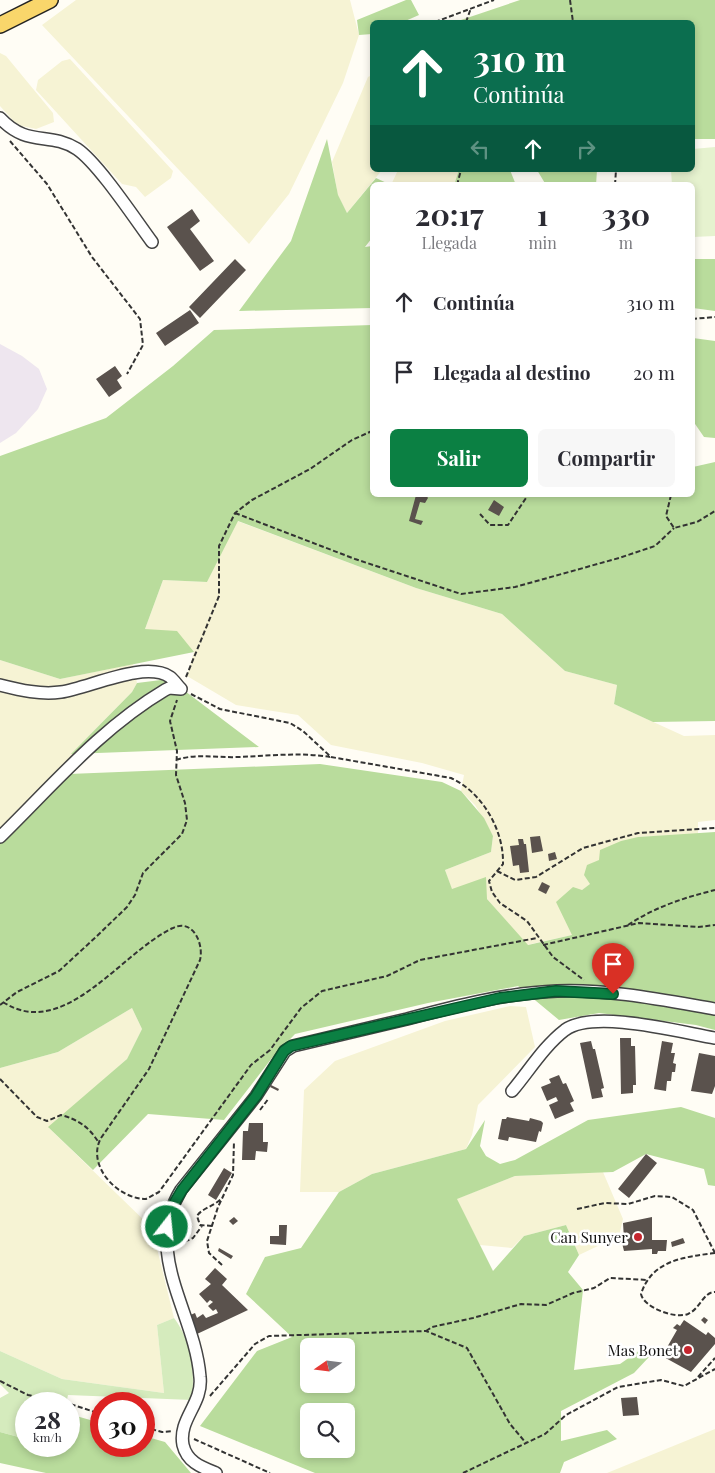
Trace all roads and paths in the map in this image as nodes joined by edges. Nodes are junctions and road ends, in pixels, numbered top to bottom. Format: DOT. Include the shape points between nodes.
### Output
graph roads {
  1 [pos="494,0"];
  2 [pos="570,0"];
  3 [pos="45,2"];
  4 [pos="471,8"];
  5 [pos="440,20"];
  6 [pos="467,20"];
  7 [pos="573,20"];
  8 [pos="0,25"];
  9 [pos="0,118"];
  10 [pos="9,140"];
  11 [pos="152,242"];
  12 [pos="715,317"];
  13 [pos="695,319"];
  14 [pos="127,374"];
  15 [pos="370,432"];
  16 [pos="527,497"];
  17 [pos="671,497"];
  18 [pos="715,511"];
  19 [pos="235,513"];
  20 [pos="480,514"];
  21 [pos="674,528"];
  22 [pos="0,685"];
  23 [pos="181,688"];
  24 [pos="331,758"];
  25 [pos="176,760"];
  26 [pos="715,828"];
  27 [pos="0,836"];
  28 [pos="497,871"];
  29 [pos="715,890"];
  30 [pos="715,924"];
  31 [pos="626,926"];
  32 [pos="537,938"];
  33 [pos="543,945"];
  34 [pos="602,993"];
  35 [pos="2,1002"];
  36 [pos="0,1005"];
  37 [pos="715,1009"];
  38 [pos="715,1038"];
  39 [pos="0,1079"];
  40 [pos="512,1091"];
  41 [pos="271,1095"];
  42 [pos="256,1112"];
  43 [pos="235,1138"];
  44 [pos="99,1143"];
  45 [pos="224,1197"];
  46 [pos="577,1209"];
  47 [pos="202,1226"];
  48 [pos="212,1226"];
  49 [pos="167,1249"];
  50 [pos="715,1253"];
  51 [pos="222,1265"];
  52 [pos="648,1280"];
  53 [pos="715,1292"];
  54 [pos="426,1331"];
  55 [pos="715,1358"];
  56 [pos="715,1369"];
  57 [pos="695,1379"];
  58 [pos="0,1381"];
  59 [pos="198,1399"];
  60 [pos="90,1410"];
  61 [pos="155,1430"];
  62 [pos="183,1431"];
  63 [pos="526,1443"];
  64 [pos="216,1473"];
  65 [pos="270,1473"];
  66 [pos="463,1473"];
  1 -- 4 [label="path"];
  2 -- 7 [label="path"];
  3 -- 8 [label="main road"];
  4 -- 5 [label="path"];
  4 -- 6 [label="path"];
  9 -- 11 [label="street" via="19,134 77,149"];
  10 -- 14 [label="path" via="47,184 94,259 140,320 144,344"];
  12 -- 13 [label="path"];
  15 -- 19 [label="path"];
  16 -- 20 [label="path" via="508,525 490,525"];
  17 -- 21 [label="path" via="666,516"];
  18 -- 21 [label="path" via="697,522"];
  19 -- 21 [label="path" via="355,559 461,594 515,587 619,558 654,546"];
  19 -- 23 [label="path" via="219,546 219,596"];
  22 -- 23 [label="street" via="25,691 59,692 132,673 156,672 170,677"];
  23 -- 24 [label="path" via="220,709 290,723"];
  23 -- 25 [label="path" via="170,721"];
  23 -- 27 [label="street" via="164,690 123,717"];
  24 -- 25 [label="path" via="293,754 190,755"];
  24 -- 28 [label="path" via="457,781 480,801 500,835 503,864"];
  25 -- 35 [label="path" via="176,775 187,820 182,834 143,873 127,907 97,936 59,971"];
  26 -- 28 [label="path" via="638,833 583,848 536,878 515,880"];
  28 -- 32 [label="path" via="489,881 492,892 500,903 527,921"];
  29 -- 31 [label="path" via="668,903"];
  30 -- 31 [label="path" via="698,927 639,923"];
  31 -- 33 [label="path"];
  32 -- 33 [label="path"];
  32 -- 44 [label="path" via="420,960 387,976 332,987 317,994 301,1008 270,1050 250,1066 160,1191 151,1198 140,1199 123,1193 108,1178 98,1165"];
  33 -- 34 [label="path" via="562,966"];
  34 -- 37 [label="street"];
  34 -- 49 [label="street" via="547,992 485,1000 290,1047 284,1051 256,1096 177,1196 168,1223"];
  35 -- 36 [label="path"];
  35 -- 44 [label="path" via="14,1010 31,1013 58,1008 72,1002 135,952 173,928 186,928 199,938 200,960 162,1046"];
  38 -- 40 [label="street" via="617,1022 580,1023 555,1039"];
  39 -- 44 [label="path" via="37,1117 47,1122 61,1115 77,1120 92,1131"];
  41 -- 42 [label="path"];
  43 -- 45 [label="path" via="233,1175"];
  45 -- 47 [label="path" via="198,1213 197,1221"];
  45 -- 48 [label="path"];
  46 -- 50 [label="path" via="605,1203 628,1204 655,1196 672,1197 693,1210"];
  47 -- 48 [label="path"];
  47 -- 49 [label="path" via="191,1240"];
  48 -- 51 [label="path" via="207,1247 210,1255"];
  49 -- 59 [label="street" via="182,1311 196,1348 201,1386"];
  50 -- 52 [label="path" via="672,1261 659,1268"];
  52 -- 53 [label="path" via="641,1297 668,1315 688,1314 698,1308 707,1294"];
  52 -- 54 [label="path" via="610,1278 594,1288 546,1305 521,1304"];
  54 -- 59 [label="path" via="270,1336 255,1344 208,1397"];
  54 -- 63 [label="path" via="467,1348 510,1424"];
  55 -- 57 [label="path"];
  56 -- 57 [label="path"];
  57 -- 63 [label="path" via="684,1386 661,1380 618,1387"];
  58 -- 60 [label="path" via="28,1395"];
  59 -- 62 [label="street"];
  61 -- 62 [label="path"];
  62 -- 64 [label="street" via="187,1455 197,1465"];
  62 -- 65 [label="path"];
  63 -- 66 [label="path"];
}
